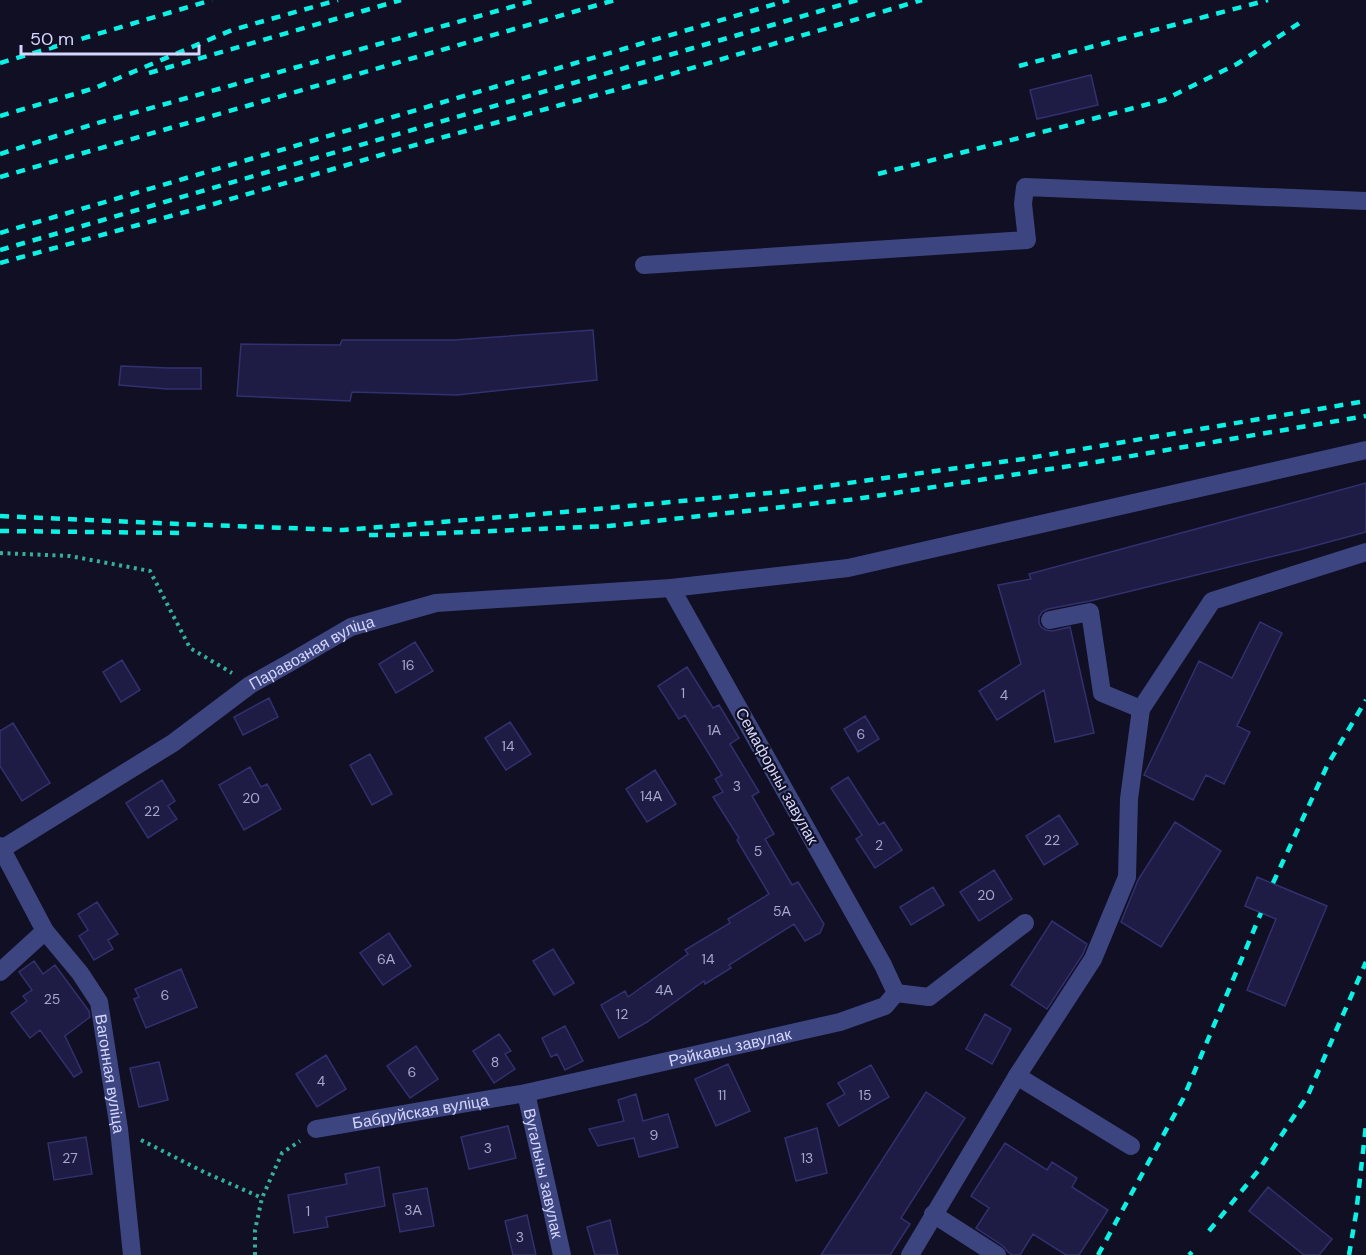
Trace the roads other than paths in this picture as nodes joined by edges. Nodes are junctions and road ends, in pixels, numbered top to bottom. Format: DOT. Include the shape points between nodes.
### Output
graph roads {
  1 [pos="1366,201"];
  2 [pos="644,265"];
  3 [pos="1366,450"];
  4 [pos="1366,552"];
  5 [pos="671,588"];
  6 [pos="1050,620"];
  7 [pos="1142,709"];
  8 [pos="0,848"];
  9 [pos="1024,923"];
  10 [pos="45,931"];
  11 [pos="0,972"];
  12 [pos="896,993"];
  13 [pos="1017,1077"];
  14 [pos="526,1093"];
  15 [pos="316,1129"];
  16 [pos="1131,1146"];
  17 [pos="933,1214"];
  18 [pos="132,1255"];
  19 [pos="562,1255"];
  20 [pos="910,1255"];
  21 [pos="997,1255"];
  1 -- 2 [label="street" via="1025,187 1027,240"];
  3 -- 5 [label="street, Паравозная вуліца" via="848,568"];
  4 -- 7 [label="street" via="1212,601"];
  5 -- 8 [label="street, Паравозная вуліца" via="436,603 351,627 250,685 173,743"];
  5 -- 12 [label="street, Семафорны завулак"];
  6 -- 7 [label="street" via="1090,612 1102,693"];
  7 -- 13 [label="street" via="1130,800 1127,877 1093,959"];
  8 -- 10 [label="street, Вагонная вуліца"];
  9 -- 12 [label="street" via="928,997"];
  10 -- 11 [label="street"];
  10 -- 18 [label="street, Вагонная вуліца" via="99,1002"];
  12 -- 14 [label="street, Рэйкавы завулак" via="885,1006 840,1022"];
  13 -- 16 [label="street"];
  13 -- 17 [label="street"];
  14 -- 15 [label="street, Бабруйская вуліца"];
  14 -- 19 [label="street, Вугальны завулак"];
  17 -- 20 [label="street"];
  17 -- 21 [label="street"];
}
